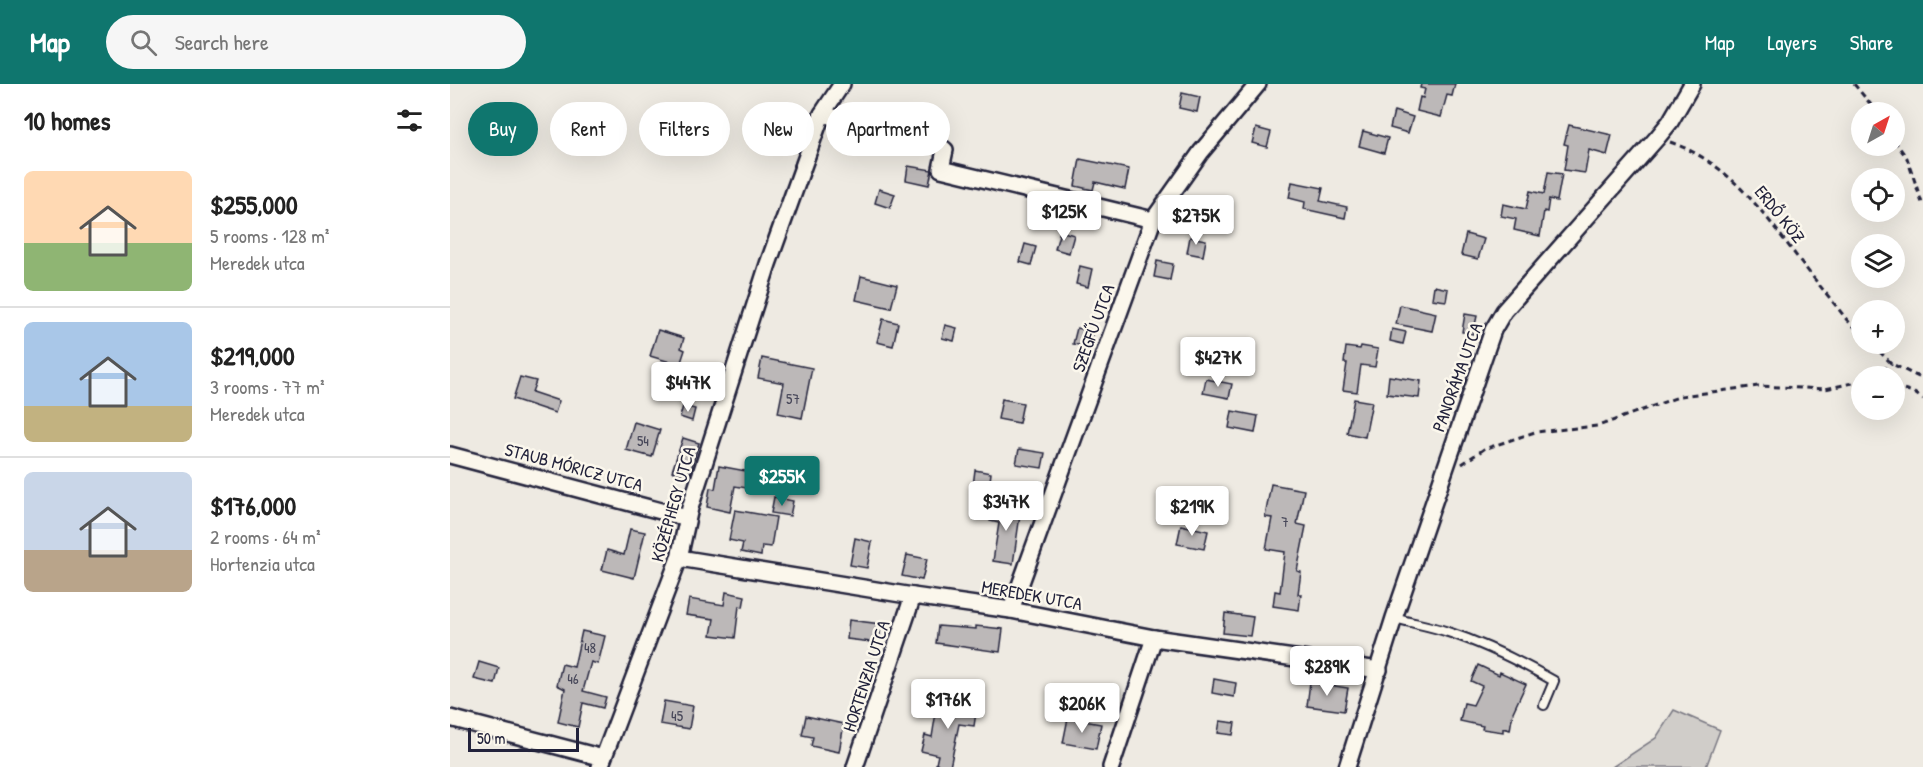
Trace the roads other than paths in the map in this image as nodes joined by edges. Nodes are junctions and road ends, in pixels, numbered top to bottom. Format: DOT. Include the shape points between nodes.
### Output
graph roads {
  1 [pos="842,84"];
  2 [pos="1257,84"];
  3 [pos="1692,84"];
  4 [pos="822,114"];
  5 [pos="1153,220"];
  6 [pos="450,455"];
  7 [pos="687,518"];
  8 [pos="679,558"];
  9 [pos="913,596"];
  10 [pos="1011,610"];
  11 [pos="1394,618"];
  12 [pos="1154,638"];
  13 [pos="1379,670"];
  14 [pos="1544,705"];
  15 [pos="450,718"];
  16 [pos="602,762"];
  17 [pos="855,767"];
  18 [pos="1111,767"];
  19 [pos="1347,767"];
  1 -- 4 [label="street, KÖZÉPHEGY UTCA"];
  2 -- 5 [label="street, SZEGFŰ UTCA" via="1201,152"];
  3 -- 11 [label="street, PANORÁMA UTCA" via="1670,122 1504,311 1493,330"];
  4 -- 5 [label="street" via="938,144 945,150 941,169"];
  4 -- 7 [label="street, KÖZÉPHEGY UTCA" via="768,264"];
  5 -- 10 [label="street, SZEGFŰ UTCA"];
  6 -- 7 [label="street, STAUB MÓRICZ UTCA"];
  7 -- 8 [label="street, KÖZÉPHEGY UTCA"];
  8 -- 9 [label="street, MEREDEK UTCA"];
  8 -- 16 [label="street, KÖZÉPHEGY UTCA"];
  9 -- 10 [label="street, MEREDEK UTCA"];
  9 -- 17 [label="street, HORTENZIA UTCA"];
  10 -- 12 [label="street, MEREDEK UTCA"];
  11 -- 13 [label="street, PANORÁMA UTCA"];
  11 -- 14 [label="lane" via="1449,632 1554,681"];
  12 -- 13 [label="street, MEREDEK UTCA"];
  12 -- 18 [label="street"];
  13 -- 19 [label="street, PANORÁMA UTCA"];
  15 -- 16 [label="street"];
}
